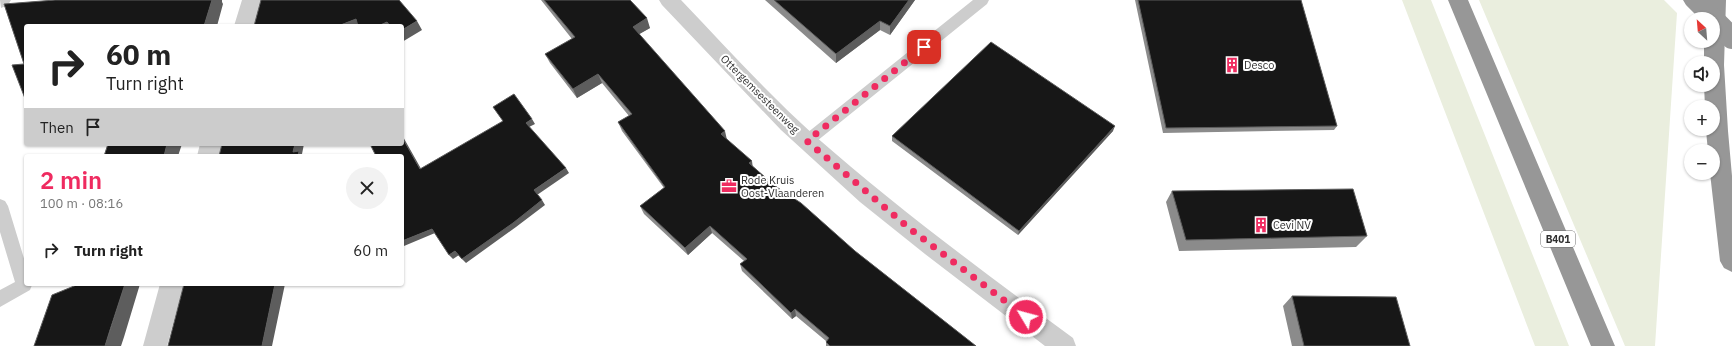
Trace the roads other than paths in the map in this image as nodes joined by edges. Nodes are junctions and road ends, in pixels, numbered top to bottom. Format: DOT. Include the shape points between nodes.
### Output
graph roads {
  1 [pos="252,0"];
  2 [pos="669,0"];
  3 [pos="982,0"];
  4 [pos="1458,0"];
  5 [pos="1693,0"];
  6 [pos="1716,0"];
  7 [pos="1706,12"];
  8 [pos="245,24"];
  9 [pos="1720,26"];
  10 [pos="1732,38"];
  11 [pos="807,141"];
  12 [pos="0,206"];
  13 [pos="1732,260"];
  14 [pos="171,286"];
  15 [pos="0,300"];
  16 [pos="155,346"];
  17 [pos="1064,346"];
  18 [pos="1604,346"];
  1 -- 8 [label="street"];
  2 -- 11 [label="street, Ottergemsesteenweg" via="752,88"];
  3 -- 11 [label="lane"];
  4 -- 18 [label="highway, B401"];
  5 -- 7 [label="highway"];
  6 -- 13 [label="highway" via="1714,31 1717,122 1723,203"];
  9 -- 10 [label="highway, bridge"];
  11 -- 17 [label="street, Ottergemsesteenweg" via="909,228"];
  12 -- 15 [label="lane" via="24,285"];
  14 -- 16 [label="street"];
}
